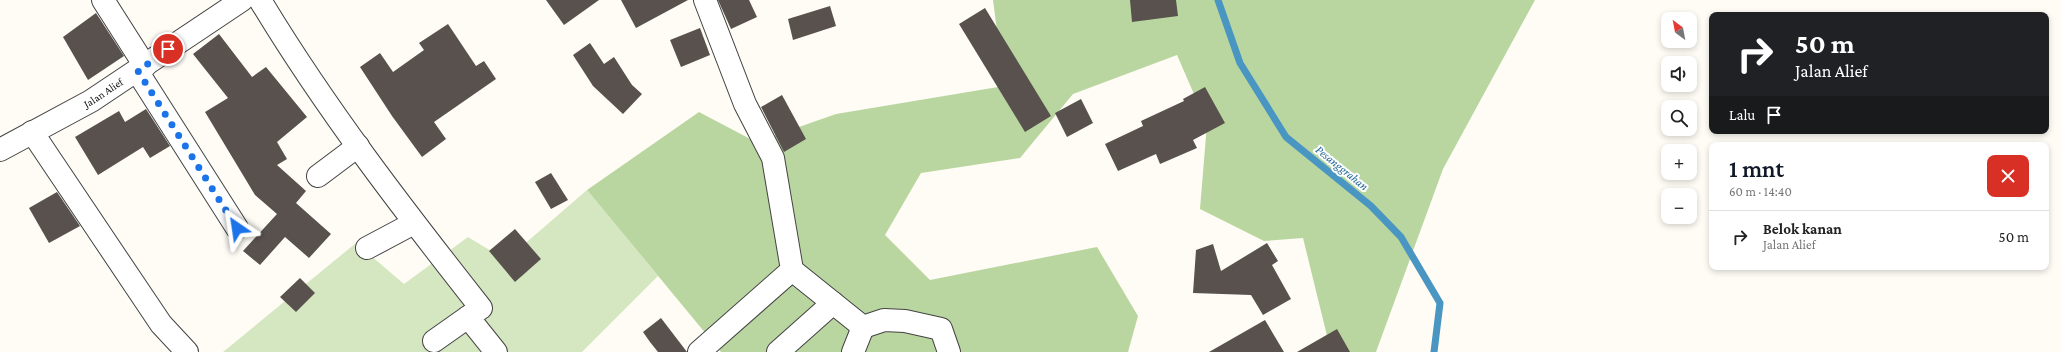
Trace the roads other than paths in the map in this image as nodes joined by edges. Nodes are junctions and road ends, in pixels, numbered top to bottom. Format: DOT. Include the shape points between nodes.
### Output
graph roads {
  1 [pos="103,0"];
  2 [pos="242,0"];
  3 [pos="260,0"];
  4 [pos="705,0"];
  5 [pos="141,68"];
  6 [pos="32,132"];
  7 [pos="358,146"];
  8 [pos="0,150"];
  9 [pos="318,176"];
  10 [pos="414,223"];
  11 [pos="237,228"];
  12 [pos="367,248"];
  13 [pos="792,270"];
  14 [pos="833,303"];
  15 [pos="468,317"];
  16 [pos="863,327"];
  17 [pos="434,341"];
  18 [pos="185,351"];
  19 [pos="496,352"];
  20 [pos="699,352"];
  21 [pos="778,352"];
  22 [pos="853,352"];
  23 [pos="949,352"];
  1 -- 5 [label="street"];
  2 -- 5 [label="street, Jalan Alief"];
  3 -- 7 [label="street"];
  4 -- 13 [label="street" via="745,104 773,158"];
  5 -- 6 [label="street, Jalan Alief" via="91,101"];
  5 -- 11 [label="street"];
  6 -- 8 [label="street, Jalan Alief"];
  6 -- 18 [label="street" via="161,324"];
  7 -- 9 [label="street"];
  7 -- 10 [label="street"];
  10 -- 12 [label="street"];
  10 -- 15 [label="street" via="481,308"];
  13 -- 14 [label="street"];
  13 -- 20 [label="street"];
  14 -- 16 [label="street"];
  14 -- 21 [label="street"];
  15 -- 17 [label="street"];
  15 -- 19 [label="street"];
  16 -- 22 [label="street"];
  16 -- 23 [label="street" via="884,320 905,321 941,329"];
}
